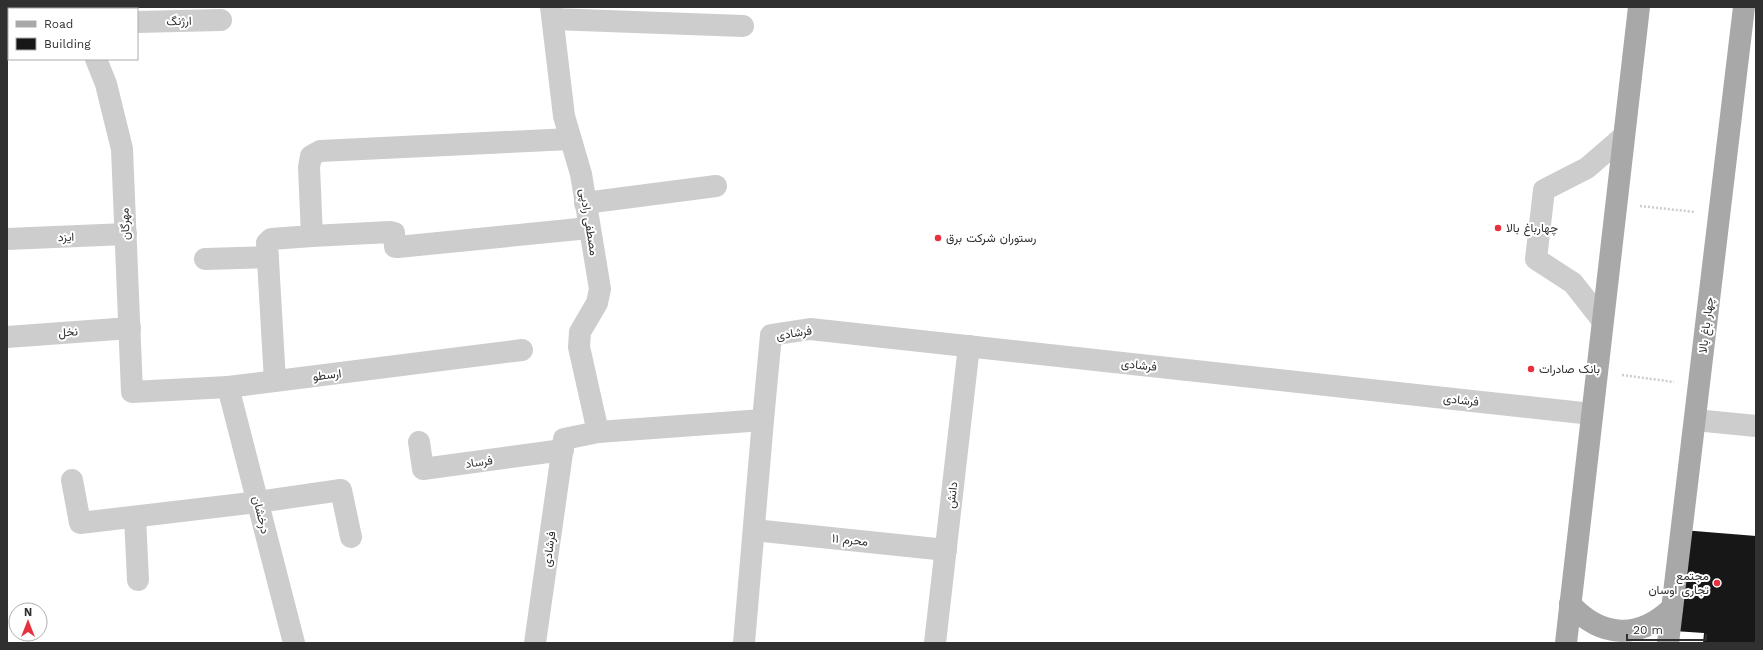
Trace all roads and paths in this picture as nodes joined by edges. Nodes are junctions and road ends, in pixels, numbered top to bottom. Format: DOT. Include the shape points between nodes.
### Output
graph roads {
  1 [pos="1639,7"];
  2 [pos="1744,7"];
  3 [pos="552,13"];
  4 [pos="221,20"];
  5 [pos="138,22"];
  6 [pos="743,26"];
  7 [pos="96,60"];
  8 [pos="1624,136"];
  9 [pos="570,138"];
  10 [pos="716,186"];
  11 [pos="585,203"];
  12 [pos="1616,204"];
  13 [pos="1719,214"];
  14 [pos="589,228"];
  15 [pos="126,234"];
  16 [pos="312,236"];
  17 [pos="7,239"];
  18 [pos="268,257"];
  19 [pos="205,259"];
  20 [pos="1602,320"];
  21 [pos="130,328"];
  22 [pos="7,337"];
  23 [pos="969,346"];
  24 [pos="522,350"];
  25 [pos="1597,372"];
  26 [pos="275,381"];
  27 [pos="1699,385"];
  28 [pos="228,387"];
  29 [pos="132,392"];
  30 [pos="1592,414"];
  31 [pos="763,420"];
  32 [pos="1695,420"];
  33 [pos="1756,426"];
  34 [pos="598,432"];
  35 [pos="419,442"];
  36 [pos="563,450"];
  37 [pos="72,480"];
  38 [pos="258,502"];
  39 [pos="136,516"];
  40 [pos="754,530"];
  41 [pos="351,537"];
  42 [pos="946,550"];
  43 [pos="138,580"];
  44 [pos="1570,604"];
  45 [pos="1672,608"];
  46 [pos="294,643"];
  47 [pos="535,643"];
  48 [pos="744,643"];
  49 [pos="936,643"];
  50 [pos="1566,643"];
  51 [pos="1668,643"];
  1 -- 8 [label="main road"];
  2 -- 13 [label="main road, چهار باغ بالا"];
  3 -- 6 [label="street"];
  3 -- 9 [label="street, مصطفی رادپی" via="564,116"];
  4 -- 5 [label="street, ارژنگ"];
  7 -- 15 [label="street, مهرگان" via="106,84 122,148"];
  8 -- 12 [label="main road"];
  8 -- 20 [label="street" via="1587,168 1544,190 1543,198 1536,259 1573,283"];
  9 -- 11 [label="street, مصطفی رادپی" via="581,174"];
  9 -- 16 [label="street" via="320,151 311,156 309,167"];
  10 -- 11 [label="street"];
  11 -- 14 [label="street, مصطفی رادپی"];
  12 -- 13 [label="path"];
  12 -- 20 [label="main road"];
  13 -- 27 [label="main road, چهار باغ بالا"];
  14 -- 16 [label="street" via="398,247 394,247 394,233 390,232"];
  14 -- 34 [label="street, مصطفی رادپی" via="600,289 597,303 580,332 579,347"];
  15 -- 17 [label="street, ایزد"];
  15 -- 21 [label="street, مهرگان"];
  16 -- 18 [label="street" via="271,239 267,243"];
  18 -- 19 [label="street"];
  18 -- 26 [label="street"];
  20 -- 25 [label="main road"];
  21 -- 22 [label="street, نخل"];
  21 -- 29 [label="street, مهرگان"];
  23 -- 30 [label="street, فرشادی"];
  23 -- 31 [label="street, فرشادی" via="810,329 771,335"];
  23 -- 42 [label="street, دانش"];
  24 -- 26 [label="street, ارسطو"];
  25 -- 27 [label="path"];
  25 -- 30 [label="main road"];
  26 -- 28 [label="street, ارسطو"];
  27 -- 32 [label="main road, چهار باغ بالا"];
  28 -- 29 [label="street, ارسطو"];
  28 -- 38 [label="street, درخشان"];
  30 -- 44 [label="main road"];
  31 -- 34 [label="street, فرشادی"];
  31 -- 40 [label="street, فرشادی"];
  32 -- 33 [label="street"];
  32 -- 45 [label="main road, چهار باغ بالا"];
  34 -- 36 [label="street, فرشادی" via="564,439"];
  35 -- 36 [label="street, فرساد" via="423,470"];
  36 -- 47 [label="street, فرشادی"];
  37 -- 39 [label="street" via="80,524"];
  38 -- 39 [label="street"];
  38 -- 41 [label="street" via="341,490"];
  38 -- 46 [label="street, درخشان"];
  39 -- 43 [label="street"];
  40 -- 42 [label="street, ۱۱ محرم"];
  40 -- 48 [label="street, فرشادی"];
  42 -- 49 [label="street, دانش"];
  44 -- 45 [label="main road" via="1592,623 1620,631 1635,630 1649,625"];
  44 -- 50 [label="main road"];
  45 -- 51 [label="main road, چهار باغ بالا"];
}
